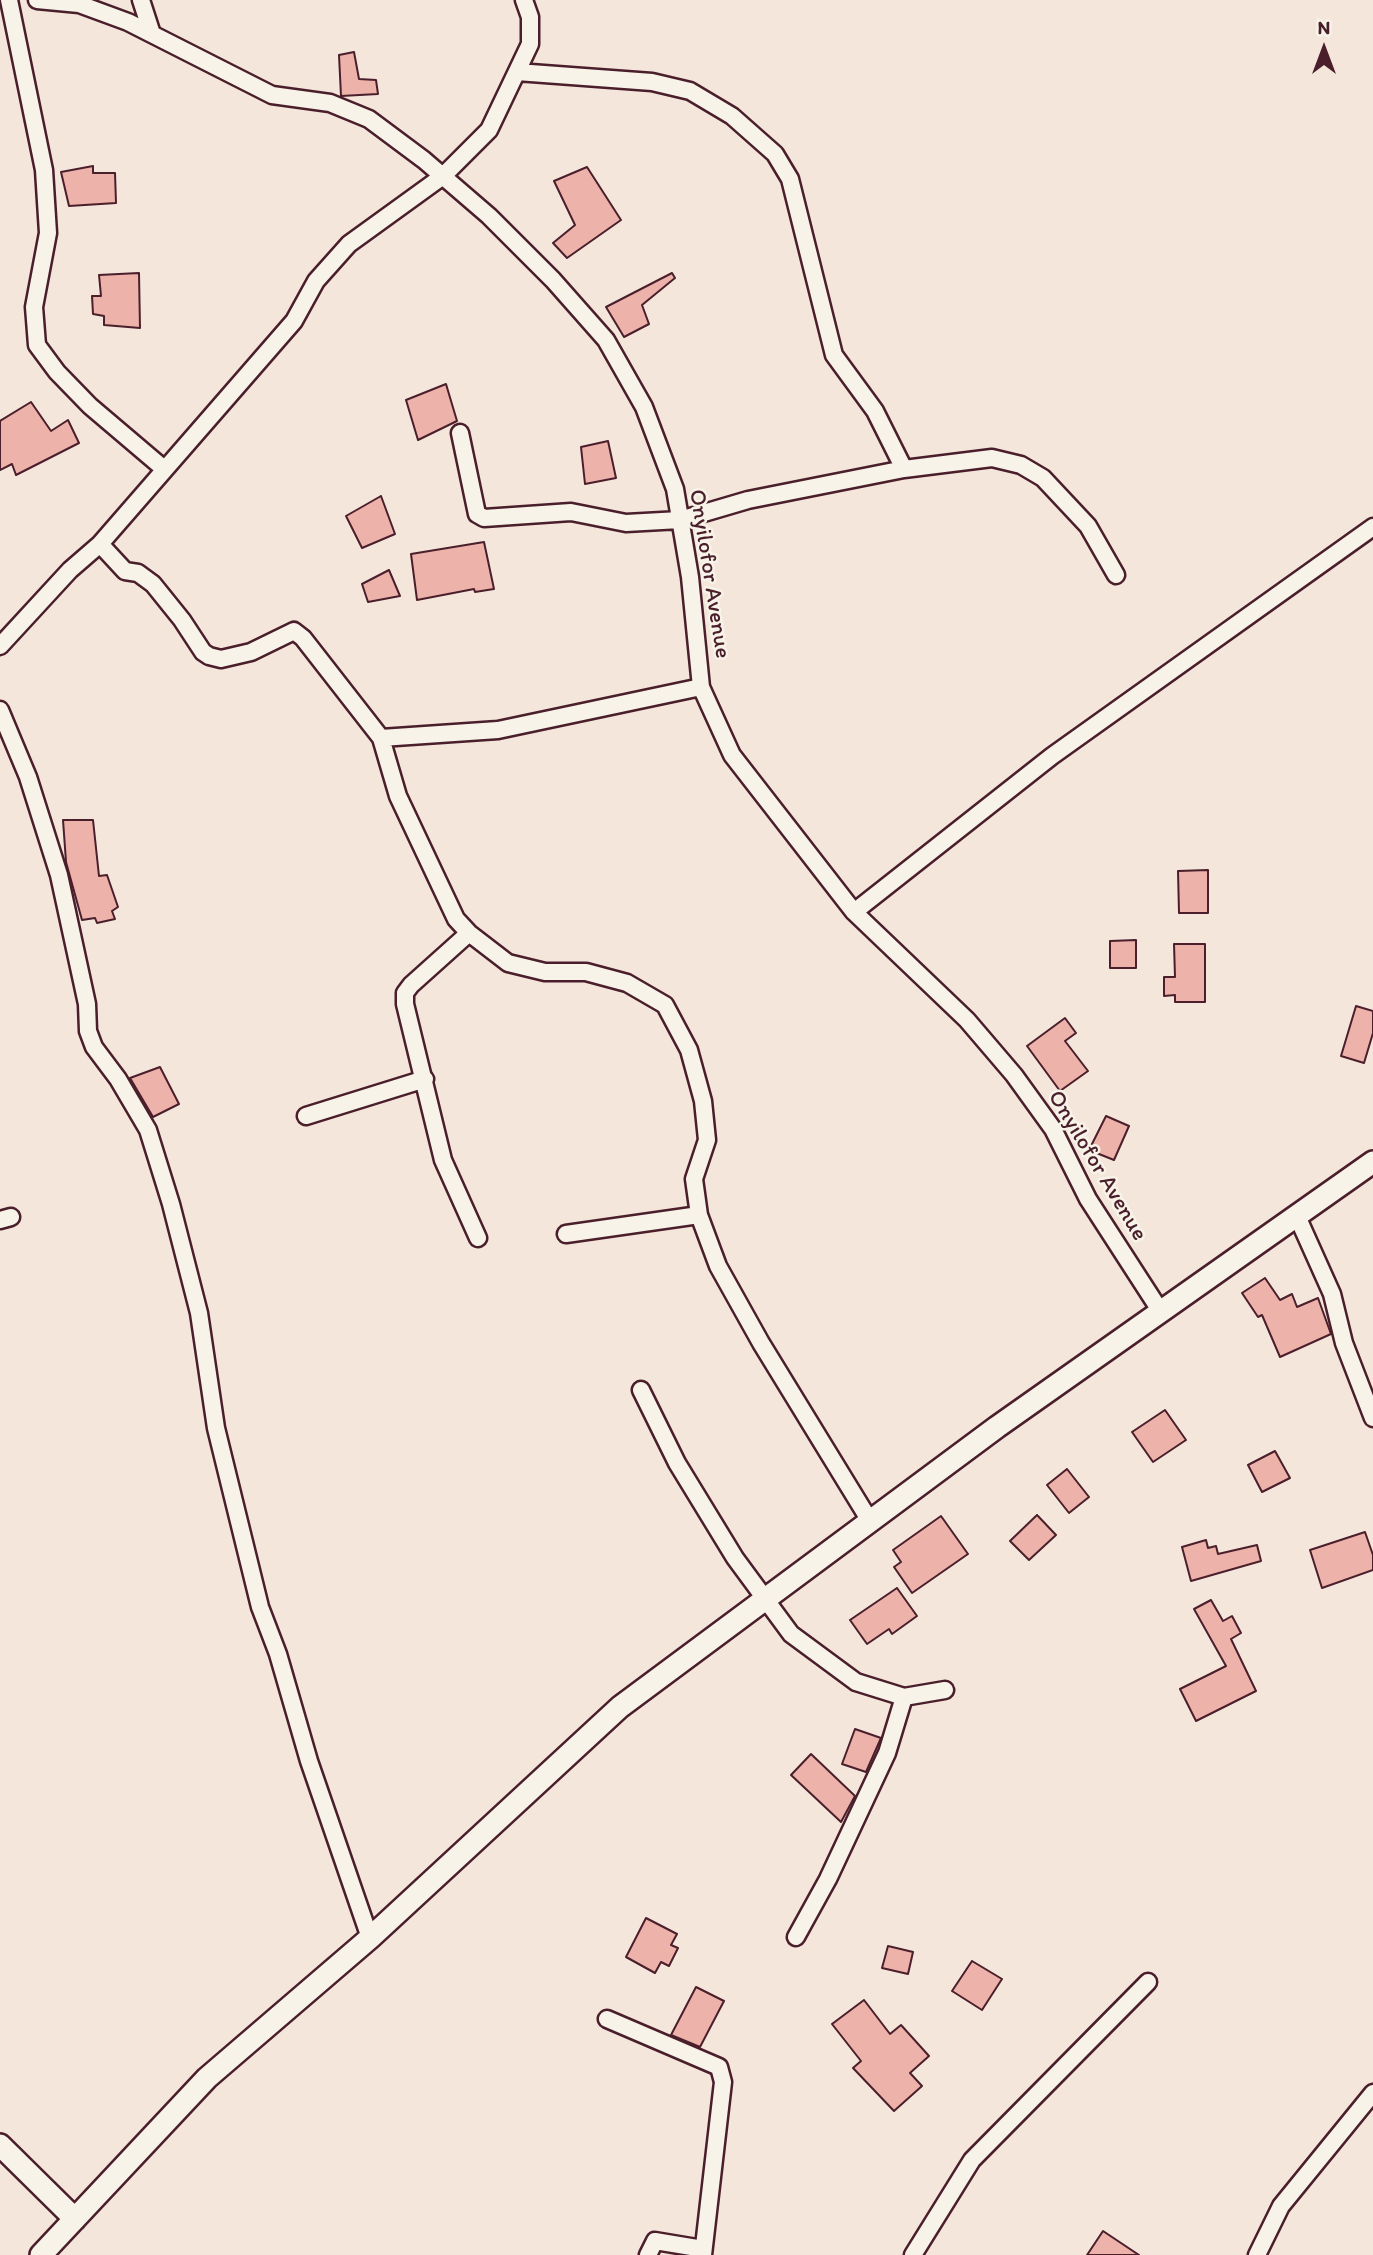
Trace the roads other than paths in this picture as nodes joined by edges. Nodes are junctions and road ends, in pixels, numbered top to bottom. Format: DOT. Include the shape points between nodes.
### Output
graph roads {
  1 [pos="9,0"];
  2 [pos="37,0"];
  3 [pos="141,0"];
  4 [pos="524,0"];
  5 [pos="152,34"];
  6 [pos="517,72"];
  7 [pos="443,176"];
  8 [pos="460,433"];
  9 [pos="163,468"];
  10 [pos="904,469"];
  11 [pos="680,520"];
  12 [pos="1373,527"];
  13 [pos="100,544"];
  14 [pos="1116,575"];
  15 [pos="0,646"];
  16 [pos="701,687"];
  17 [pos="0,710"];
  18 [pos="381,738"];
  19 [pos="854,912"];
  20 [pos="469,933"];
  21 [pos="425,1079"];
  22 [pos="306,1116"];
  23 [pos="1373,1162"];
  24 [pos="699,1215"];
  25 [pos="1297,1216"];
  26 [pos="566,1234"];
  27 [pos="478,1238"];
  28 [pos="1161,1312"];
  29 [pos="641,1390"];
  30 [pos="1373,1418"];
  31 [pos="870,1521"];
  32 [pos="767,1598"];
  33 [pos="945,1690"];
  34 [pos="904,1697"];
  35 [pos="796,1937"];
  36 [pos="370,1938"];
  37 [pos="1148,1982"];
  38 [pos="607,2019"];
  39 [pos="1371,2098"];
  40 [pos="0,2145"];
  41 [pos="75,2219"];
  42 [pos="703,2252"];
  43 [pos="41,2255"];
  44 [pos="648,2255"];
  45 [pos="913,2255"];
  46 [pos="1257,2255"];
  1 -- 9 [label="street" via="44,170 48,233 34,307 37,345 90,406"];
  2 -- 5 [label="street, Onyilofor Avenue" via="79,4"];
  3 -- 5 [label="street"];
  4 -- 6 [label="street" via="530,17 530,44"];
  5 -- 7 [label="street, Onyilofor Avenue" via="272,95 330,103 369,118"];
  6 -- 7 [label="street" via="489,130"];
  6 -- 10 [label="street" via="652,82 690,91 732,116 775,154 790,179 834,355 875,411"];
  7 -- 9 [label="street" via="349,244 316,281 293,321"];
  7 -- 11 [label="street, Onyilofor Avenue" via="553,280 606,340 643,407 675,489"];
  8 -- 11 [label="street" via="477,514 484,518 571,512 626,523"];
  9 -- 13 [label="street"];
  10 -- 11 [label="street" via="748,500"];
  10 -- 14 [label="street" via="992,458 1021,465 1043,478 1088,526"];
  11 -- 16 [label="street, Onyilofor Avenue"];
  12 -- 19 [label="street" via="1052,756"];
  13 -- 15 [label="street"];
  13 -- 18 [label="street" via="125,571 138,573 153,584 209,656 221,659 251,652 293,631"];
  16 -- 18 [label="street" via="498,730"];
  16 -- 19 [label="street, Onyilofor Avenue" via="732,755"];
  17 -- 36 [label="street" via="29,777 59,875 87,1004 88,1031 148,1130 171,1204 199,1313 216,1428 260,1607"];
  18 -- 20 [label="street" via="398,796 456,919"];
  19 -- 28 [label="street, Onyilofor Avenue" via="967,1020 1014,1075 1053,1129 1088,1199"];
  20 -- 21 [label="street" via="405,993"];
  20 -- 24 [label="street" via="508,963 613,979 665,1004 689,1050 704,1101 707,1140 694,1179"];
  21 -- 22 [label="street"];
  21 -- 27 [label="street" via="443,1160"];
  23 -- 25 [label="main road"];
  24 -- 26 [label="street"];
  24 -- 31 [label="street" via="718,1266 761,1343"];
  25 -- 28 [label="main road"];
  25 -- 30 [label="street" via="1332,1294 1344,1343"];
  28 -- 31 [label="main road"];
  29 -- 32 [label="street" via="677,1463 735,1558"];
  31 -- 32 [label="main road"];
  32 -- 34 [label="street" via="792,1634 856,1682"];
  32 -- 36 [label="main road" via="620,1707"];
  33 -- 34 [label="street"];
  34 -- 35 [label="street" via="887,1753"];
  36 -- 41 [label="main road" via="207,2078"];
  37 -- 45 [label="street" via="972,2160"];
  38 -- 42 [label="street" via="719,2067 723,2082"];
  39 -- 46 [label="street" via="1281,2206"];
  40 -- 41 [label="main road"];
  41 -- 43 [label="main road"];
  42 -- 44 [label="street" via="655,2241"];
}
